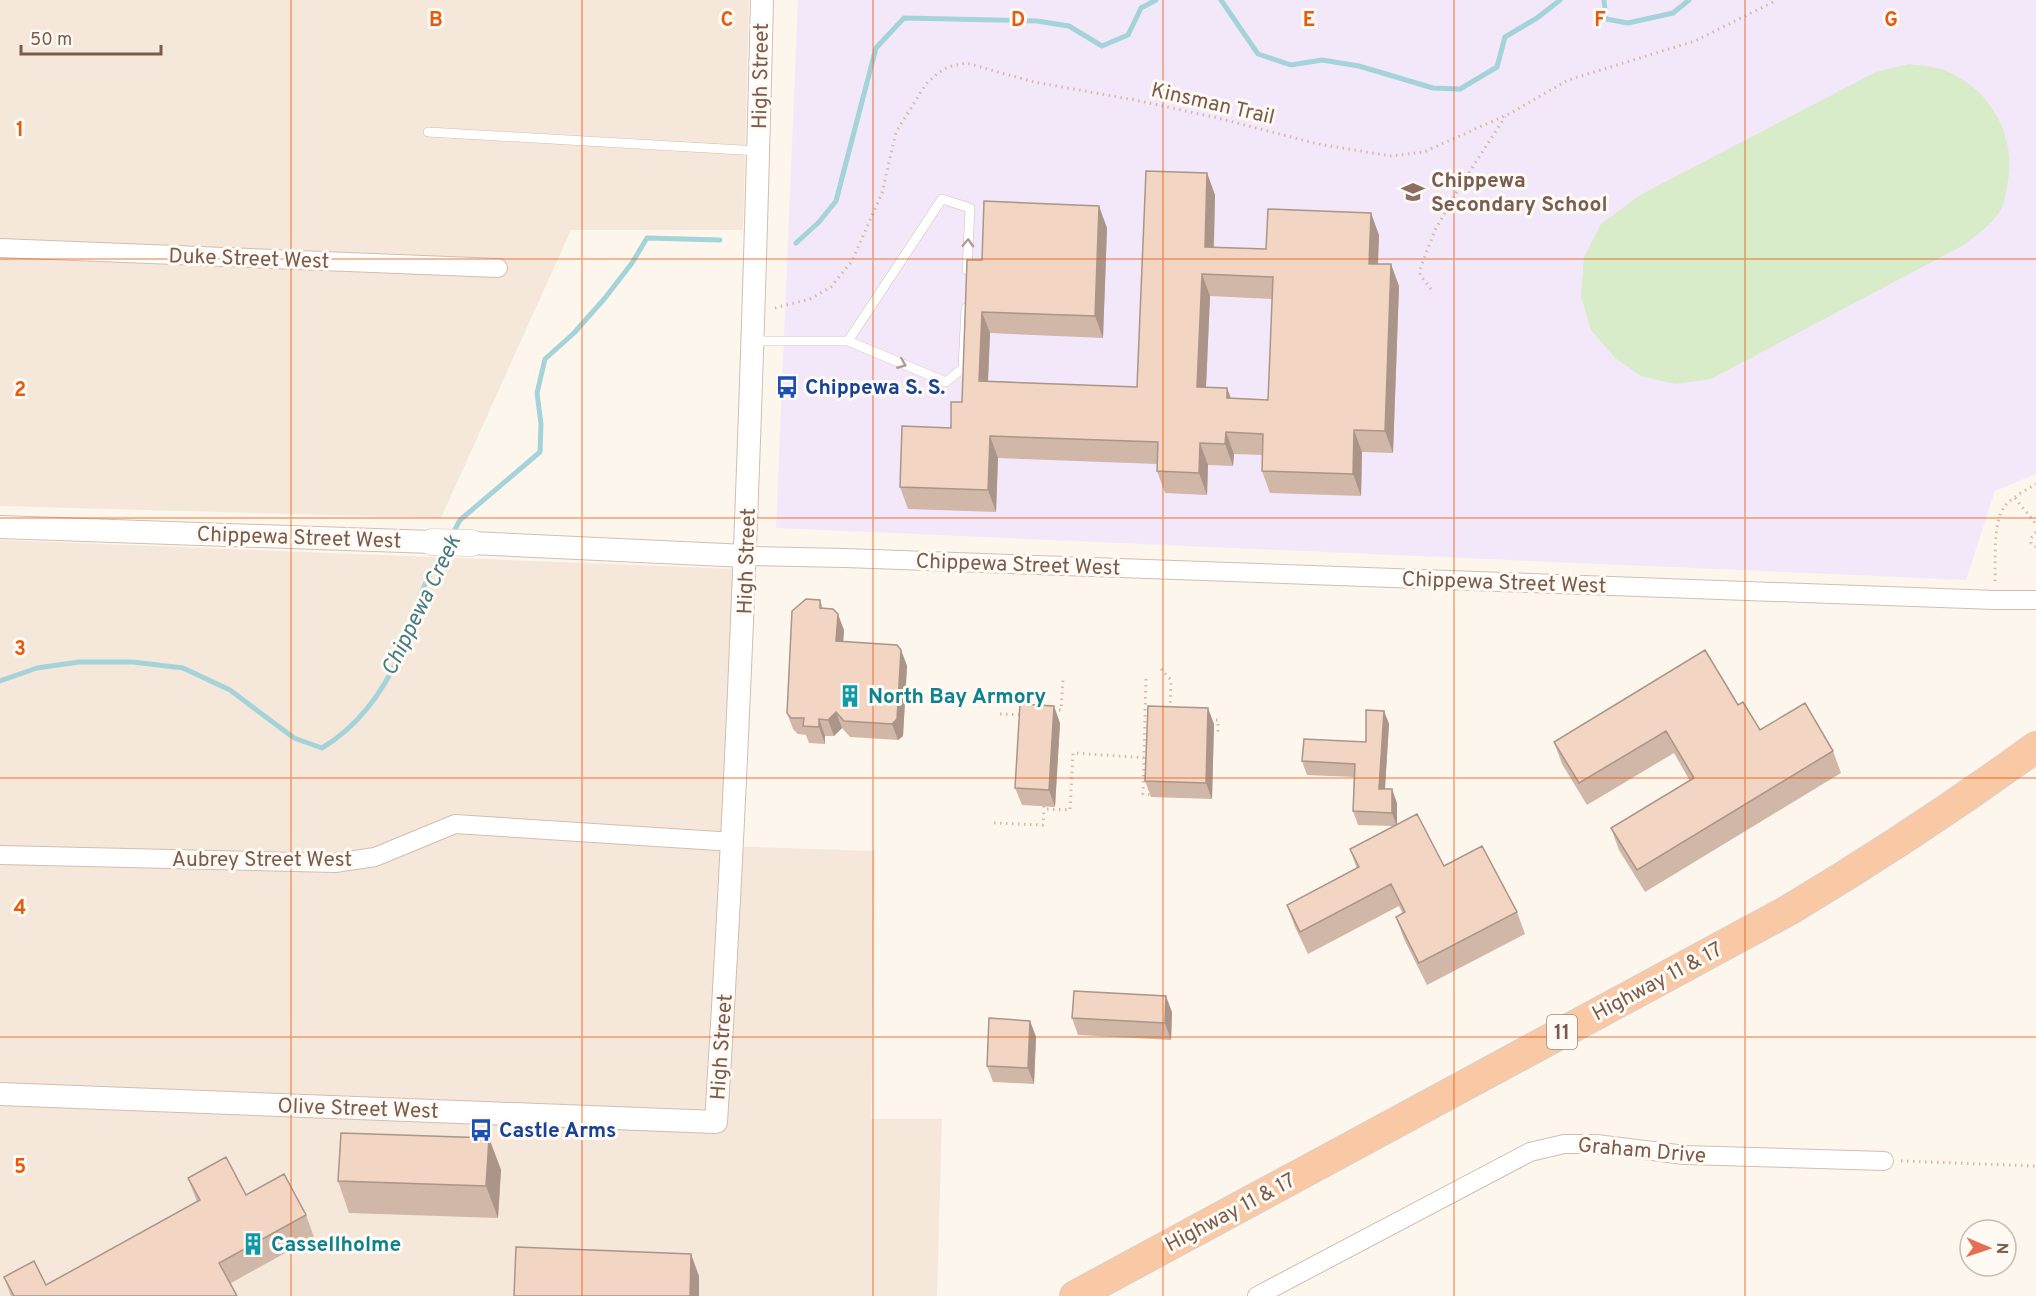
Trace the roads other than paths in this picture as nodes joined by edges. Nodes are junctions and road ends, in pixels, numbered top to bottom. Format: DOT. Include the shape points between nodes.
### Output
graph roads {
  1 [pos="762,0"];
  2 [pos="428,132"];
  3 [pos="759,151"];
  4 [pos="0,248"];
  5 [pos="498,267"];
  6 [pos="967,277"];
  7 [pos="966,300"];
  8 [pos="753,341"];
  9 [pos="848,341"];
  10 [pos="0,527"];
  11 [pos="432,542"];
  12 [pos="471,543"];
  13 [pos="746,556"];
  14 [pos="2036,600"];
  15 [pos="2036,747"];
  16 [pos="734,842"];
  17 [pos="0,855"];
  18 [pos="0,1094"];
  19 [pos="716,1122"];
  20 [pos="1884,1161"];
  21 [pos="1075,1296"];
  22 [pos="1257,1296"];
  1 -- 3 [label="street, High Street"];
  2 -- 3 [label="lane"];
  3 -- 8 [label="street, High Street"];
  4 -- 5 [label="street, Duke Street West"];
  6 -- 9 [label="lane, one-way" via="970,208 942,200"];
  9 -- 7 [label="lane, one-way" via="946,382 963,368"];
  8 -- 9 [label="lane"];
  8 -- 13 [label="street, High Street"];
  10 -- 11 [label="street, Chippewa Street West"];
  11 -- 12 [label="main road, Chippewa Street West"];
  12 -- 13 [label="street, Chippewa Street West"];
  13 -- 14 [label="street, Chippewa Street West"];
  13 -- 16 [label="street, High Street"];
  15 -- 21 [label="highway, Highway 11 & 17 / 11" via="1976,791 1789,910"];
  16 -- 17 [label="street, Aubrey Street West" via="455,824 375,856 335,863"];
  16 -- 19 [label="street, High Street"];
  18 -- 19 [label="street, Olive Street West"];
  20 -- 22 [label="street, Graham Drive" via="1685,1155 1564,1144 1530,1152"];
}
